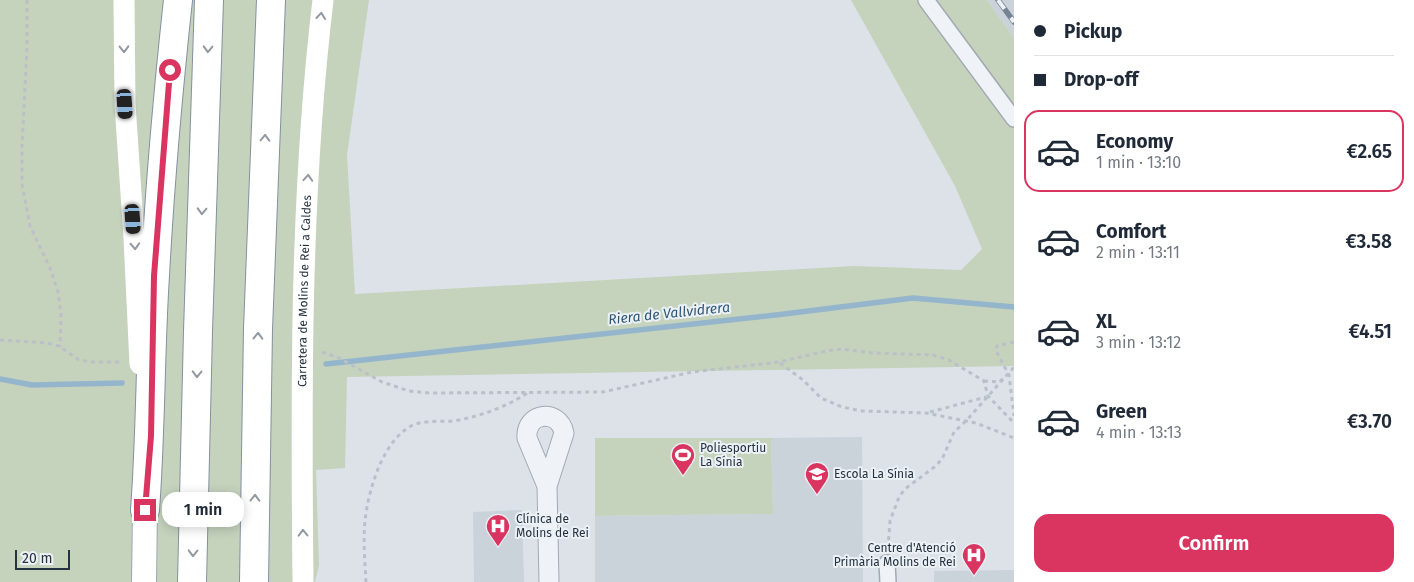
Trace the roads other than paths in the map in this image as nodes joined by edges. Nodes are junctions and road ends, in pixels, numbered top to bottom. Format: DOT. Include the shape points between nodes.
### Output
graph roads {
  1 [pos="124,0"];
  2 [pos="178,0"];
  3 [pos="209,0"];
  4 [pos="271,0"];
  5 [pos="323,0"];
  6 [pos="926,0"];
  7 [pos="1014,119"];
  8 [pos="530,444"];
  9 [pos="560,445"];
  10 [pos="548,486"];
  11 [pos="145,510"];
  12 [pos="887,563"];
  13 [pos="144,582"];
  14 [pos="192,582"];
  15 [pos="254,582"];
  16 [pos="303,582"];
  17 [pos="549,582"];
  18 [pos="888,582"];
  1 -- 11 [label="main road, one-way" via="125,104 135,248"];
  2 -- 11 [label="highway" via="154,276 151,436"];
  3 -- 14 [label="highway, one-way"];
  15 -- 4 [label="highway, one-way" via="258,330"];
  16 -- 5 [label="main road, Carretera de Molins de Rei a Caldes, one-way" via="301,357 307,201"];
  6 -- 7 [label="street"];
  8 -- 9 [label="street" via="545,452"];
  8 -- 9 [label="street" via="528,426 543,415 555,418 563,427"];
  8 -- 10 [label="street"];
  9 -- 10 [label="street"];
  10 -- 17 [label="street"];
  11 -- 13 [label="main road"];
  12 -- 18 [label="street"];
}
